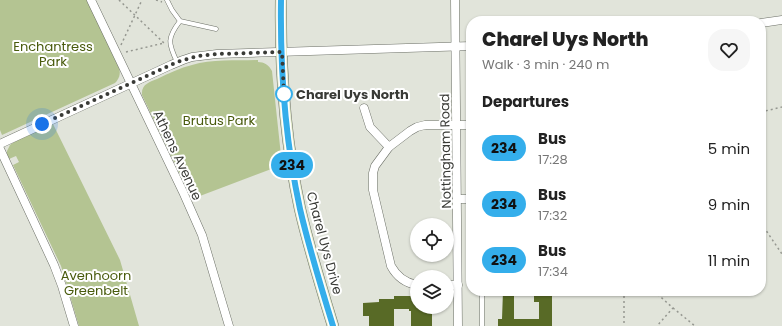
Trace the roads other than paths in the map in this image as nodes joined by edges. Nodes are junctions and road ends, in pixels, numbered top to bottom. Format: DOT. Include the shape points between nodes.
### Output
graph roads {
  1 [pos="91,0"];
  2 [pos="167,0"];
  3 [pos="281,0"];
  4 [pos="455,0"];
  5 [pos="782,20"];
  6 [pos="180,21"];
  7 [pos="766,22"];
  8 [pos="216,29"];
  9 [pos="466,46"];
  10 [pos="456,47"];
  11 [pos="282,52"];
  12 [pos="177,62"];
  13 [pos="131,83"];
  14 [pos="364,108"];
  15 [pos="456,125"];
  16 [pos="466,125"];
  17 [pos="0,144"];
  18 [pos="389,147"];
  19 [pos="0,149"];
  20 [pos="457,199"];
  21 [pos="466,199"];
  22 [pos="410,283"];
  23 [pos="454,285"];
  24 [pos="458,285"];
  25 [pos="482,296"];
  26 [pos="74,326"];
  27 [pos="229,326"];
  28 [pos="333,326"];
  29 [pos="458,326"];
  30 [pos="482,326"];
  1 -- 13 [label="street, Athens Avenue"];
  2 -- 6 [label="lane"];
  3 -- 11 [label="main road, Charel Uys Drive"];
  4 -- 10 [label="street, Nottingham Road"];
  5 -- 7 [label="street"];
  6 -- 8 [label="lane"];
  6 -- 12 [label="lane" via="172,32 170,41"];
  9 -- 10 [label="street"];
  10 -- 11 [label="street"];
  10 -- 15 [label="street, Nottingham Road"];
  11 -- 12 [label="street" via="217,54"];
  11 -- 28 [label="main road, Charel Uys Drive" via="284,102 297,195"];
  12 -- 13 [label="street"];
  13 -- 17 [label="street"];
  13 -- 27 [label="street, Athens Avenue" via="202,235"];
  14 -- 18 [label="street" via="370,127"];
  15 -- 16 [label="street"];
  15 -- 18 [label="street" via="417,127"];
  15 -- 20 [label="street, Nottingham Road"];
  18 -- 22 [label="street" via="375,166 373,190 391,266 402,280"];
  19 -- 26 [label="street" via="54,266"];
  20 -- 21 [label="street"];
  20 -- 24 [label="street, Nottingham Road"];
  23 -- 24 [label="street"];
  24 -- 29 [label="street, Nottingham Road"];
  25 -- 30 [label="lane"];
}
